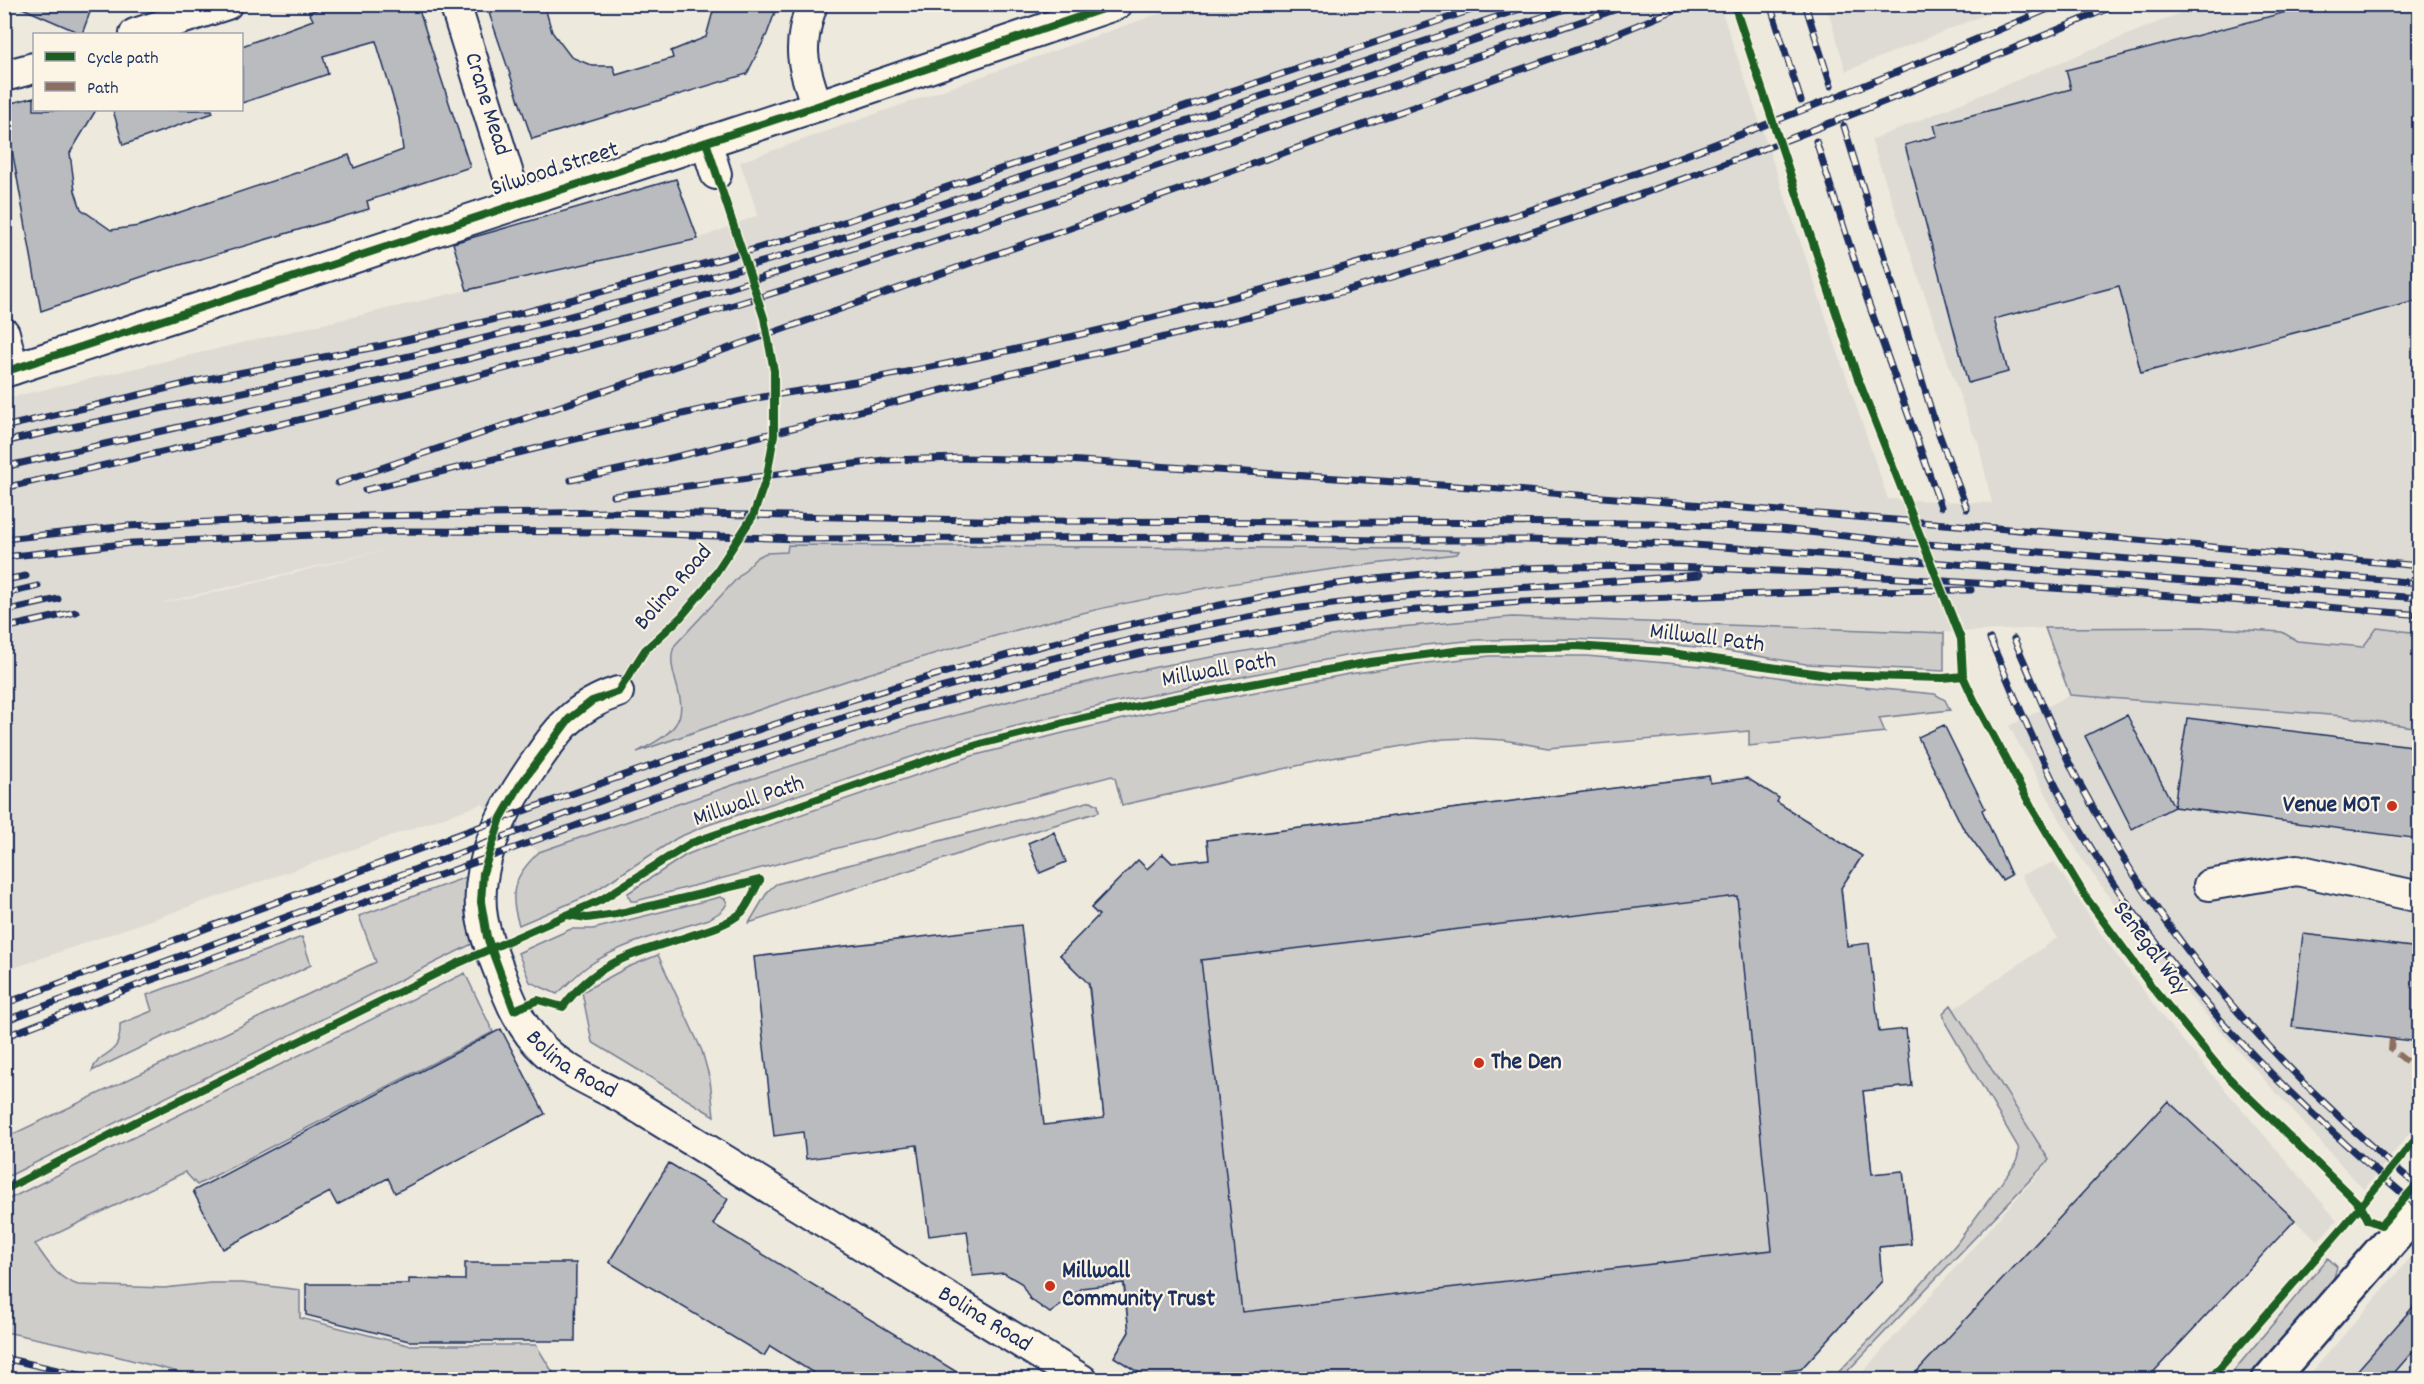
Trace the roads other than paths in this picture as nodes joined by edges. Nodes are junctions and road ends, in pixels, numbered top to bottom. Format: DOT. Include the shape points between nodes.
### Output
graph roads {
  1 [pos="227,4"];
  2 [pos="455,4"];
  3 [pos="812,4"];
  4 [pos="1117,4"];
  5 [pos="138,33"];
  6 [pos="33,68"];
  7 [pos="4,76"];
  8 [pos="817,106"];
  9 [pos="706,142"];
  10 [pos="716,174"];
  11 [pos="517,203"];
  12 [pos="4,333"];
  13 [pos="9,371"];
  14 [pos="618,692"];
  15 [pos="2209,885"];
  16 [pos="2420,897"];
  17 [pos="2420,1207"];
  18 [pos="1082,1380"];
  19 [pos="2269,1380"];
  1 -- 5 [label="street"];
  2 -- 11 [label="street, Crane Mead"];
  3 -- 8 [label="street" via="802,47"];
  4 -- 8 [label="street, Silwood Street"];
  6 -- 7 [label="street"];
  8 -- 9 [label="street, Silwood Street"];
  9 -- 10 [label="street"];
  9 -- 11 [label="street, Silwood Street"];
  11 -- 13 [label="street, Silwood Street"];
  12 -- 13 [label="street"];
  14 -- 18 [label="street, Bolina Road" via="579,710 547,746 506,808 483,873 481,902 487,938 510,1000 531,1037 560,1063"];
  15 -- 16 [label="street" via="2298,870"];
  17 -- 19 [label="street"];
}
